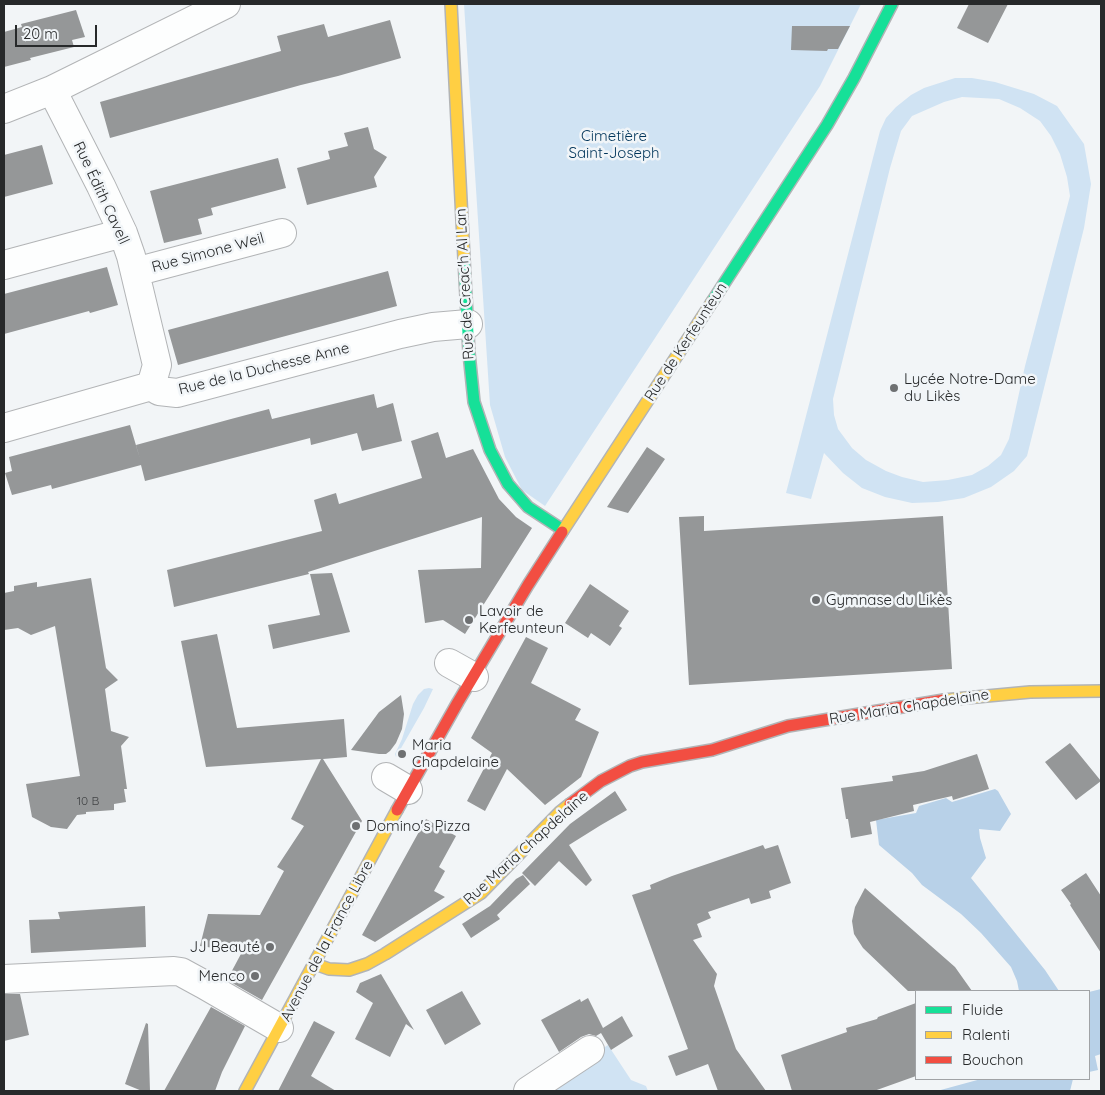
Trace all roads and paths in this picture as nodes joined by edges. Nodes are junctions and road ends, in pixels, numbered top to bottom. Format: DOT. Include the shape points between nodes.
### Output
graph roads {
  1 [pos="226,4"];
  2 [pos="451,4"];
  3 [pos="892,4"];
  4 [pos="52,90"];
  5 [pos="4,109"];
  6 [pos="123,233"];
  7 [pos="282,233"];
  8 [pos="4,265"];
  9 [pos="134,272"];
  10 [pos="468,324"];
  11 [pos="151,386"];
  12 [pos="4,428"];
  13 [pos="563,530"];
  14 [pos="449,663"];
  15 [pos="474,677"];
  16 [pos="1101,691"];
  17 [pos="314,964"];
  18 [pos="4,979"];
  19 [pos="279,1028"];
  20 [pos="590,1050"];
  21 [pos="245,1091"];
  22 [pos="528,1091"];
  1 -- 4 [label="street"];
  2 -- 10 [label="street, Rue de Creac'h Al Lan"];
  3 -- 13 [label="street, Rue de Kerfeunteun" via="827,125"];
  4 -- 5 [label="street"];
  4 -- 6 [label="street, Rue Édith Cavell"];
  6 -- 8 [label="street"];
  6 -- 9 [label="street, Rue Édith Cavell"];
  7 -- 9 [label="street, Rue Simone Weil"];
  9 -- 11 [label="street, Rue Édith Cavell" via="157,365"];
  10 -- 11 [label="street, Rue de la Duchesse Anne" via="400,334 177,393"];
  10 -- 13 [label="street, Rue de Creac'h Al Lan" via="474,402 496,464 521,501"];
  11 -- 12 [label="street"];
  13 -- 15 [label="street, Rue de Kerfeunteun"];
  14 -- 15 [label="street"];
  15 -- 17 [label="street, Avenue de la France Libre" via="397,784"];
  16 -- 17 [label="street, Rue Maria Chapdelaine" via="1030,692 953,699 788,726 726,746 630,766 577,798 480,893 426,929 356,968 339,971"];
  17 -- 19 [label="street, Avenue de la France Libre"];
  18 -- 19 [label="street" via="174,970"];
  19 -- 21 [label="street, Avenue de la France Libre"];
  20 -- 22 [label="street"];
}
